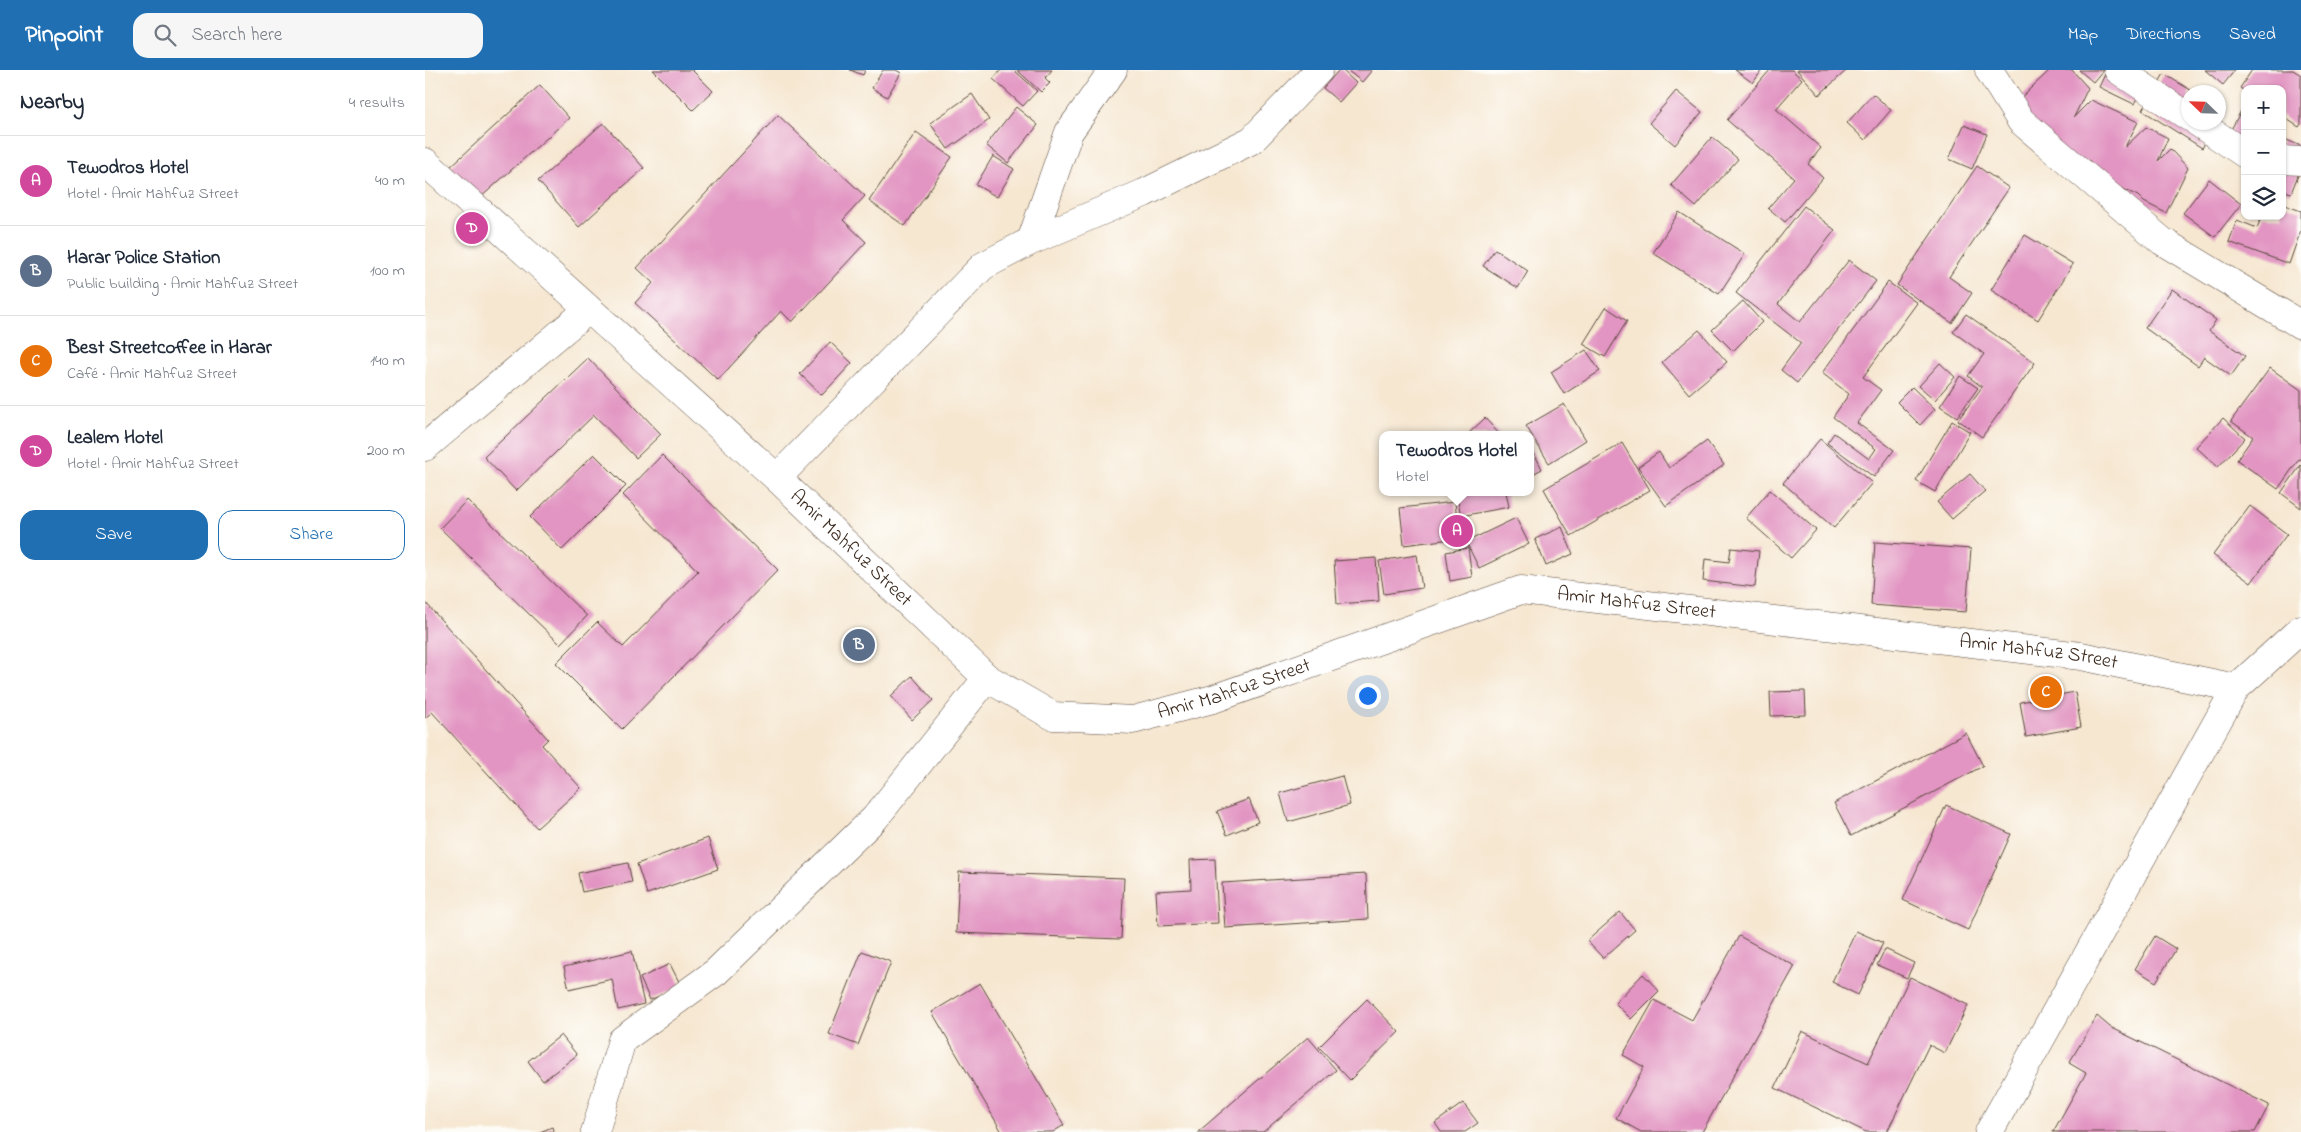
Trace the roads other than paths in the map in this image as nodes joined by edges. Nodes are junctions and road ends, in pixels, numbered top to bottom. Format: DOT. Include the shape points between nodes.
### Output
graph roads {
  1 [pos="1113,70"];
  2 [pos="1319,70"];
  3 [pos="1989,70"];
  4 [pos="2132,74"];
  5 [pos="2181,111"];
  6 [pos="2209,130"];
  7 [pos="2241,151"];
  8 [pos="2286,160"];
  9 [pos="2301,161"];
  10 [pos="425,162"];
  11 [pos="1031,241"];
  12 [pos="589,310"];
  13 [pos="2301,325"];
  14 [pos="425,448"];
  15 [pos="777,478"];
  16 [pos="2301,628"];
  17 [pos="987,678"];
  18 [pos="2236,688"];
  19 [pos="595,1132"];
  20 [pos="1989,1132"];
  1 -- 11 [label="main road" via="1069,132"];
  2 -- 11 [label="main road" via="1252,140"];
  3 -- 13 [label="main road" via="2021,122 2162,240"];
  4 -- 5 [label="main road"];
  6 -- 7 [label="main road"];
  8 -- 9 [label="main road"];
  10 -- 12 [label="main road, Amir Mahfuz Street"];
  11 -- 15 [label="main road" via="983,266"];
  12 -- 14 [label="main road"];
  12 -- 15 [label="main road, Amir Mahfuz Street"];
  15 -- 17 [label="main road, Amir Mahfuz Street"];
  16 -- 18 [label="main road"];
  17 -- 18 [label="main road, Amir Mahfuz Street" via="1053,716 1133,720 1213,699 1521,590 2081,656"];
  17 -- 19 [label="main road" via="875,818 716,972 622,1040"];
  18 -- 20 [label="main road"];
}
